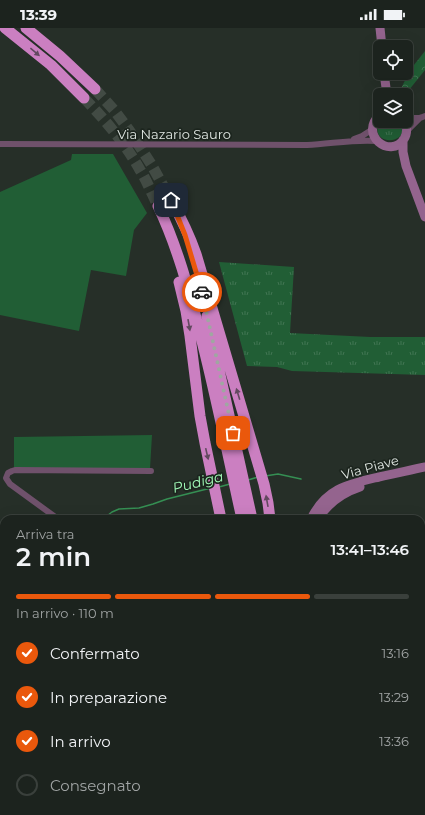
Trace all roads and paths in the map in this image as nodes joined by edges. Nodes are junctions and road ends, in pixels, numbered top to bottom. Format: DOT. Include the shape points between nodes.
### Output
graph roads {
  1 [pos="5,28"];
  2 [pos="26,28"];
  3 [pos="380,28"];
  4 [pos="381,40"];
  5 [pos="95,89"];
  6 [pos="84,98"];
  7 [pos="423,117"];
  8 [pos="413,118"];
  9 [pos="406,128"];
  10 [pos="373,129"];
  11 [pos="407,131"];
  12 [pos="403,140"];
  13 [pos="348,141"];
  14 [pos="377,141"];
  15 [pos="0,144"];
  16 [pos="389,147"];
  17 [pos="406,166"];
  18 [pos="425,217"];
  19 [pos="425,466"];
  20 [pos="151,471"];
  21 [pos="425,473"];
  22 [pos="238,478"];
  23 [pos="241,491"];
  24 [pos="53,515"];
  25 [pos="220,515"];
  26 [pos="242,515"];
  27 [pos="250,515"];
  28 [pos="270,515"];
  29 [pos="313,515"];
  30 [pos="320,515"];
  1 -- 6 [label="highway, one-way" via="51,65"];
  2 -- 5 [label="highway"];
  3 -- 4 [label="street"];
  7 -- 8 [label="street"];
  7 -- 11 [label="street"];
  9 -- 11 [label="street"];
  10 -- 13 [label="street, Via Nazario Sauro"];
  10 -- 14 [label="street"];
  11 -- 12 [label="street"];
  12 -- 16 [label="street"];
  12 -- 17 [label="street"];
  13 -- 14 [label="street, Via Nazario Sauro"];
  13 -- 15 [label="street, Via Nazario Sauro" via="307,145"];
  14 -- 16 [label="street"];
  16 -- 17 [label="street"];
  17 -- 18 [label="street"];
  19 -- 29 [label="street, Via Piave" via="342,487 333,492"];
  20 -- 24 [label="street" via="12,470 8,473 6,478 10,484"];
  21 -- 30 [label="street, Via Piave" via="348,492 330,504"];
  22 -- 23 [label="highway"];
  22 -- 25 [label="highway, one-way" via="194,305 173,240 158,206 186,311 204,443"];
  28 -- 22 [label="highway, one-way" via="264,484 196,254 171,200 185,235 204,303"];
  23 -- 26 [label="highway"];
  23 -- 27 [label="highway"];
}
